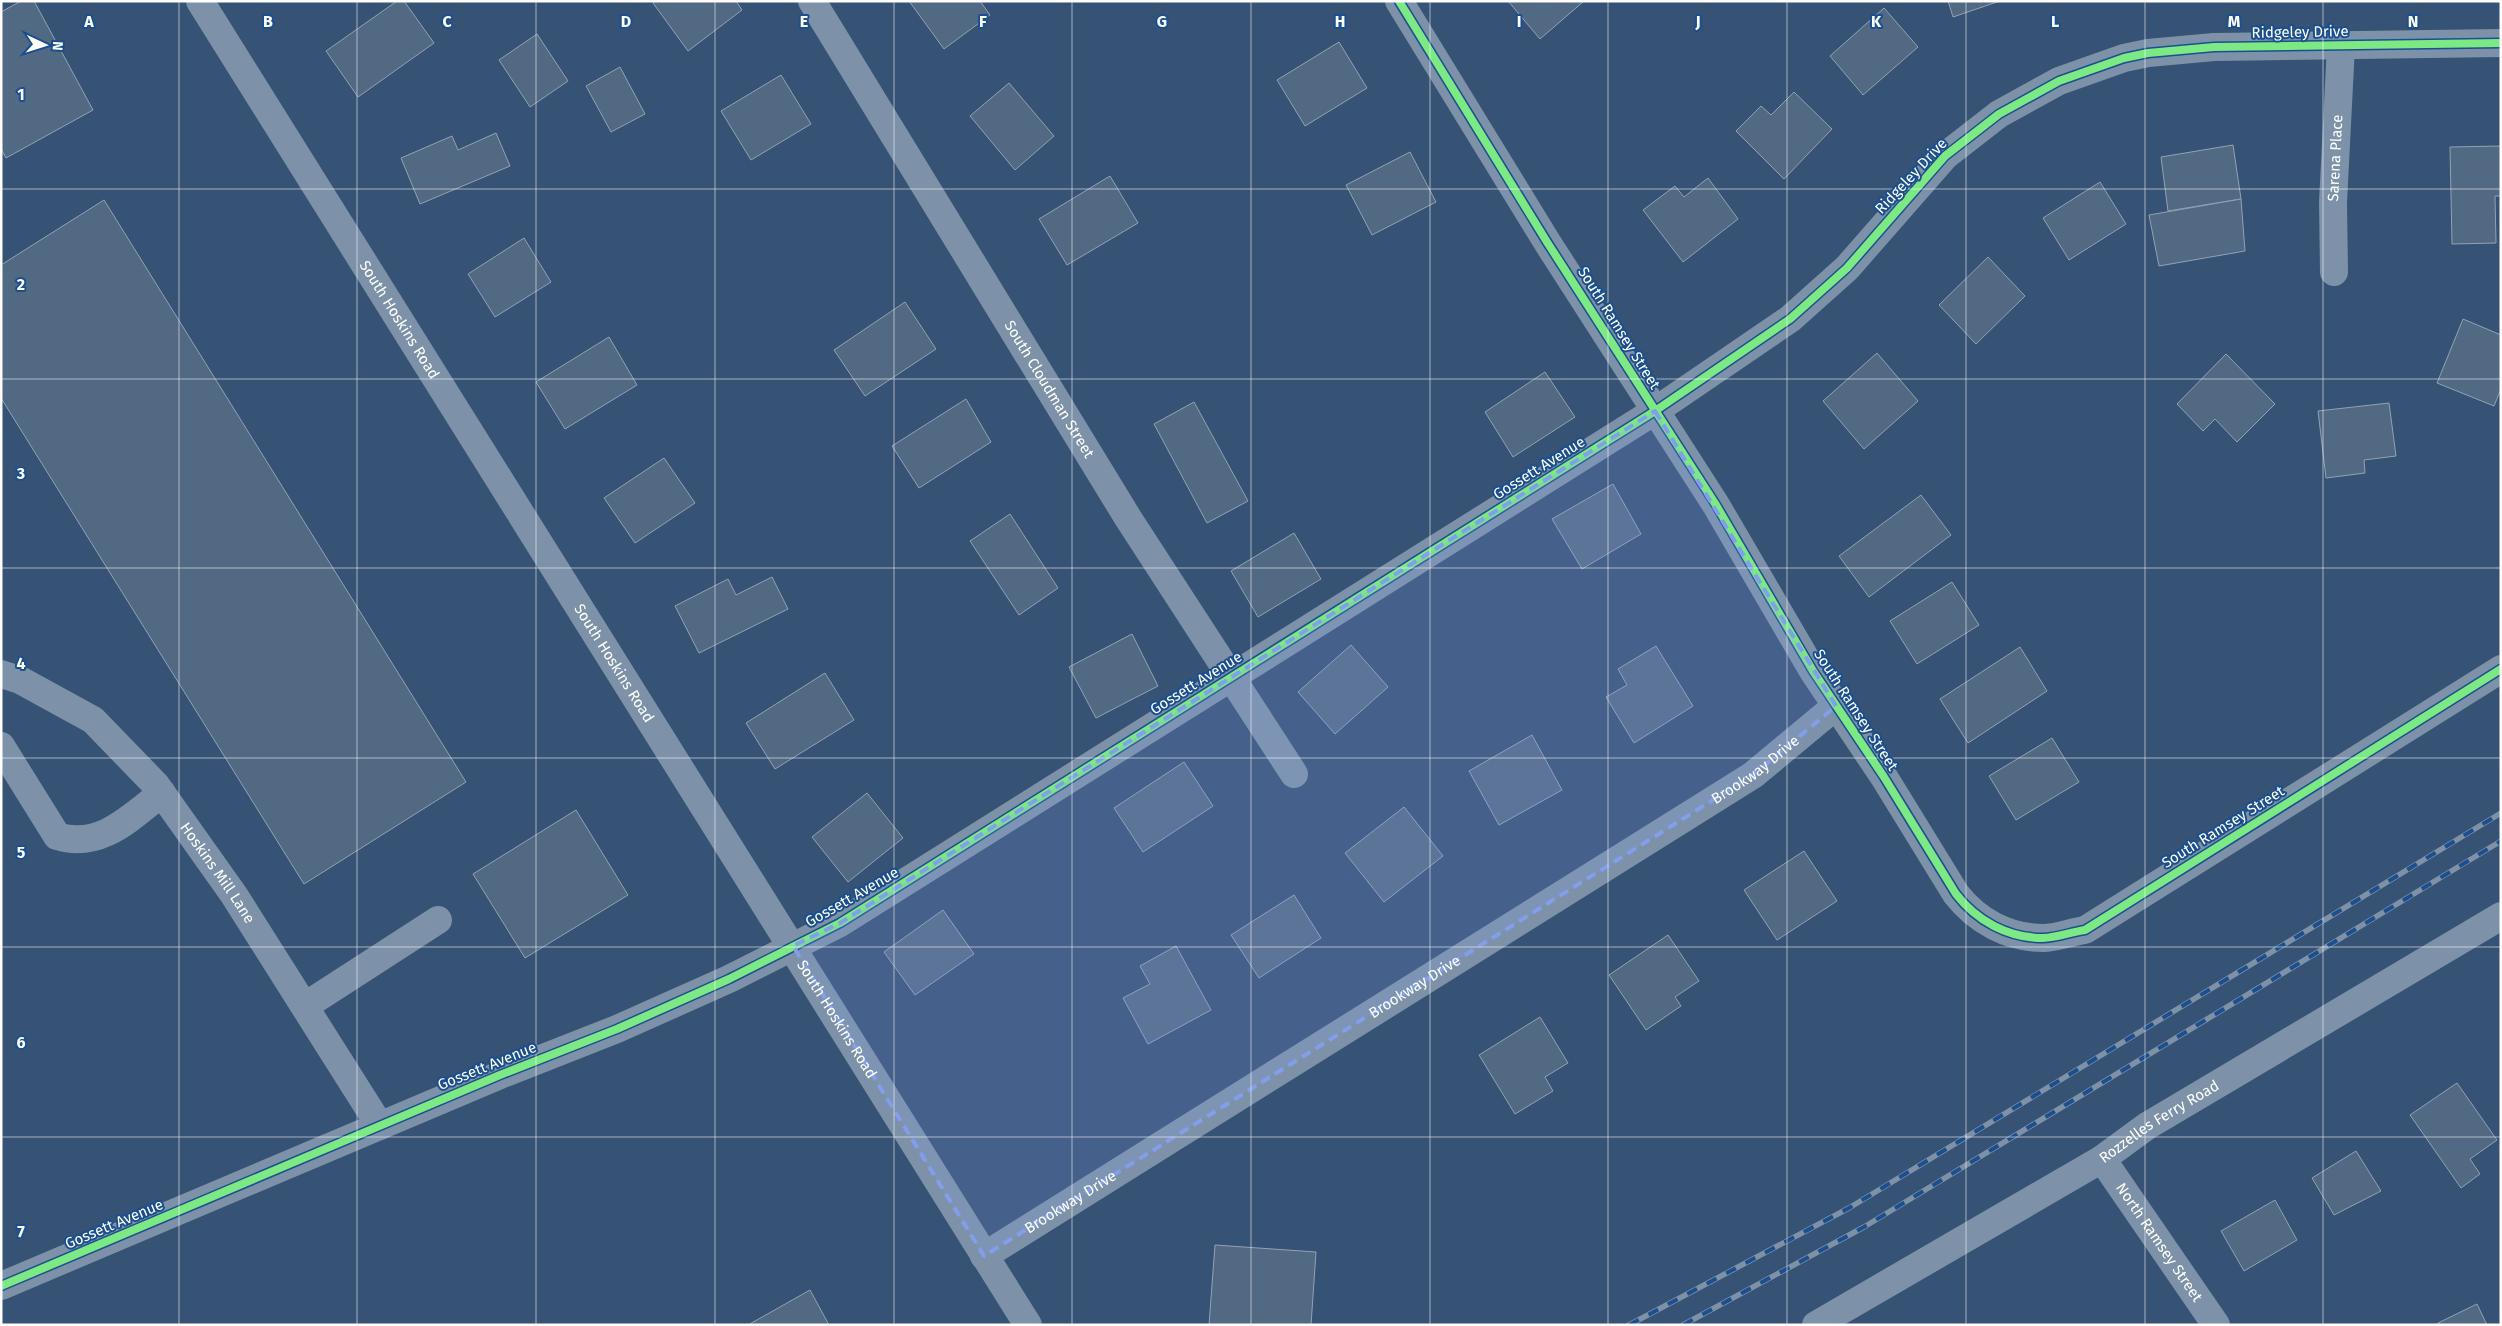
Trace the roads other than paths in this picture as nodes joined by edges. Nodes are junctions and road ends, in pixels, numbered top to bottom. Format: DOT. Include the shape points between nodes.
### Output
graph roads {
  1 [pos="200,1"];
  2 [pos="812,1"];
  3 [pos="1399,1"];
  4 [pos="2501,43"];
  5 [pos="2340,46"];
  6 [pos="2334,272"];
  7 [pos="1655,411"];
  8 [pos="2501,669"];
  9 [pos="1,674"];
  10 [pos="1232,677"];
  11 [pos="1836,706"];
  12 [pos="1,746"];
  13 [pos="1294,774"];
  14 [pos="162,792"];
  15 [pos="2501,916"];
  16 [pos="438,920"];
  17 [pos="793,946"];
  18 [pos="305,1006"];
  19 [pos="380,1126"];
  20 [pos="2102,1159"];
  21 [pos="984,1256"];
  22 [pos="1,1286"];
  23 [pos="1028,1325"];
  24 [pos="1816,1325"];
  25 [pos="2216,1325"];
  1 -- 17 [label="street, South Hoskins Road"];
  2 -- 10 [label="street, South Cloudman Street" via="1128,518"];
  3 -- 7 [label="street, South Ramsey Street"];
  4 -- 5 [label="street, Ridgeley Drive"];
  5 -- 6 [label="street, Sarena Place"];
  5 -- 7 [label="street, Ridgeley Drive" via="2214,47 2148,53 2059,81 1999,114 1945,156 1848,268 1797,313"];
  7 -- 10 [label="street, Gossett Avenue"];
  7 -- 11 [label="street, South Ramsey Street" via="1716,505"];
  8 -- 11 [label="street, South Ramsey Street" via="2085,930 2044,938 2010,934 1980,919 1967,908"];
  9 -- 14 [label="street, Hoskins Mill Lane" via="20,680 93,720"];
  10 -- 13 [label="street, South Cloudman Street"];
  10 -- 17 [label="street, Gossett Avenue" via="848,918"];
  11 -- 21 [label="street, Brookway Drive" via="1753,775"];
  12 -- 14 [label="street" via="57,836 73,841 115,829"];
  14 -- 18 [label="street, Hoskins Mill Lane" via="234,894"];
  15 -- 20 [label="street, Rozzelles Ferry Road" via="2147,1126"];
  16 -- 18 [label="street"];
  17 -- 19 [label="street, Gossett Avenue" via="729,979 617,1029"];
  17 -- 21 [label="street, South Hoskins Road"];
  18 -- 19 [label="street, Hoskins Mill Lane"];
  19 -- 22 [label="street, Gossett Avenue"];
  20 -- 24 [label="street, Rozzelles Ferry Road"];
  20 -- 25 [label="street, North Ramsey Street"];
  21 -- 23 [label="street, South Hoskins Road"];
}
